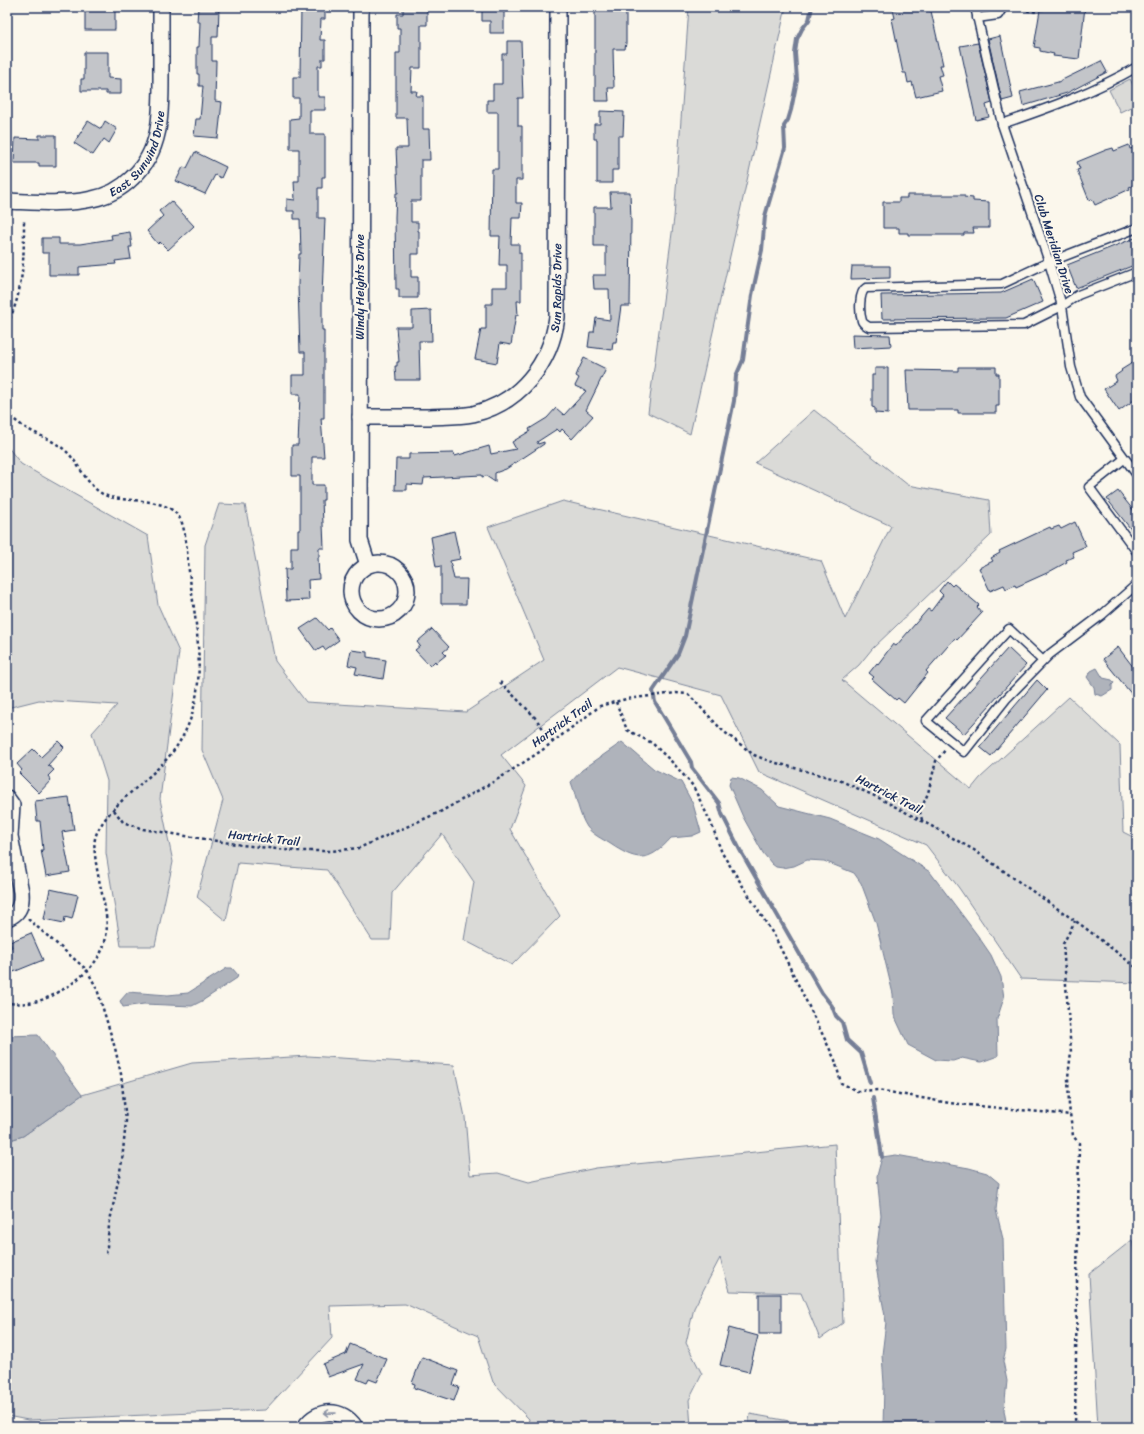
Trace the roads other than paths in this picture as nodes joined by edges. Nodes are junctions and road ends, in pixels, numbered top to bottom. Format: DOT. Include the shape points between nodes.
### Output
graph roads {
  1 [pos="161,7"];
  2 [pos="361,7"];
  3 [pos="558,7"];
  4 [pos="975,7"];
  5 [pos="1003,7"];
  6 [pos="977,18"];
  7 [pos="1137,67"];
  8 [pos="1002,124"];
  9 [pos="7,201"];
  10 [pos="1137,228"];
  11 [pos="1049,262"];
  12 [pos="1137,272"];
  13 [pos="1062,306"];
  14 [pos="360,417"];
  15 [pos="1124,459"];
  16 [pos="1137,475"];
  17 [pos="1137,552"];
  18 [pos="368,565"];
  19 [pos="1137,584"];
  20 [pos="1043,661"];
  21 [pos="7,798"];
  22 [pos="8,835"];
  23 [pos="7,918"];
  24 [pos="305,1427"];
  25 [pos="355,1427"];
  1 -- 9 [label="street, East Sunwind Drive" via="161,112 154,146 143,166 117,190 93,199"];
  2 -- 14 [label="street, Windy Heights Drive"];
  3 -- 14 [label="street, Sun Rapids Drive" via="557,317 556,330 547,355 523,387 487,410 458,416"];
  4 -- 6 [label="lane, Club Meridian Drive"];
  5 -- 6 [label="lane" via="998,15"];
  6 -- 8 [label="lane, Club Meridian Drive"];
  7 -- 8 [label="lane" via="1065,103"];
  8 -- 11 [label="lane, Club Meridian Drive"];
  10 -- 11 [label="lane"];
  11 -- 13 [label="lane, Club Meridian Drive"];
  11 -- 13 [label="lane" via="996,285 866,288 861,294 862,320 869,326 1024,325"];
  12 -- 13 [label="lane" via="1078,295"];
  13 -- 15 [label="lane, Club Meridian Drive" via="1071,367 1080,397"];
  14 -- 18 [label="street, Windy Heights Drive" via="360,540"];
  15 -- 16 [label="lane, Club Meridian Drive"];
  15 -- 17 [label="lane" via="1089,487"];
  19 -- 20 [label="lane"];
  20 -- 20 [label="lane" via="1006,699 964,752 926,721 1009,629"];
  21 -- 22 [label="street" via="12,805"];
  22 -- 23 [label="street" via="22,901 16,913"];
  25 -- 24 [label="street, one-way" via="344,1416 330,1412 316,1416"];
}
